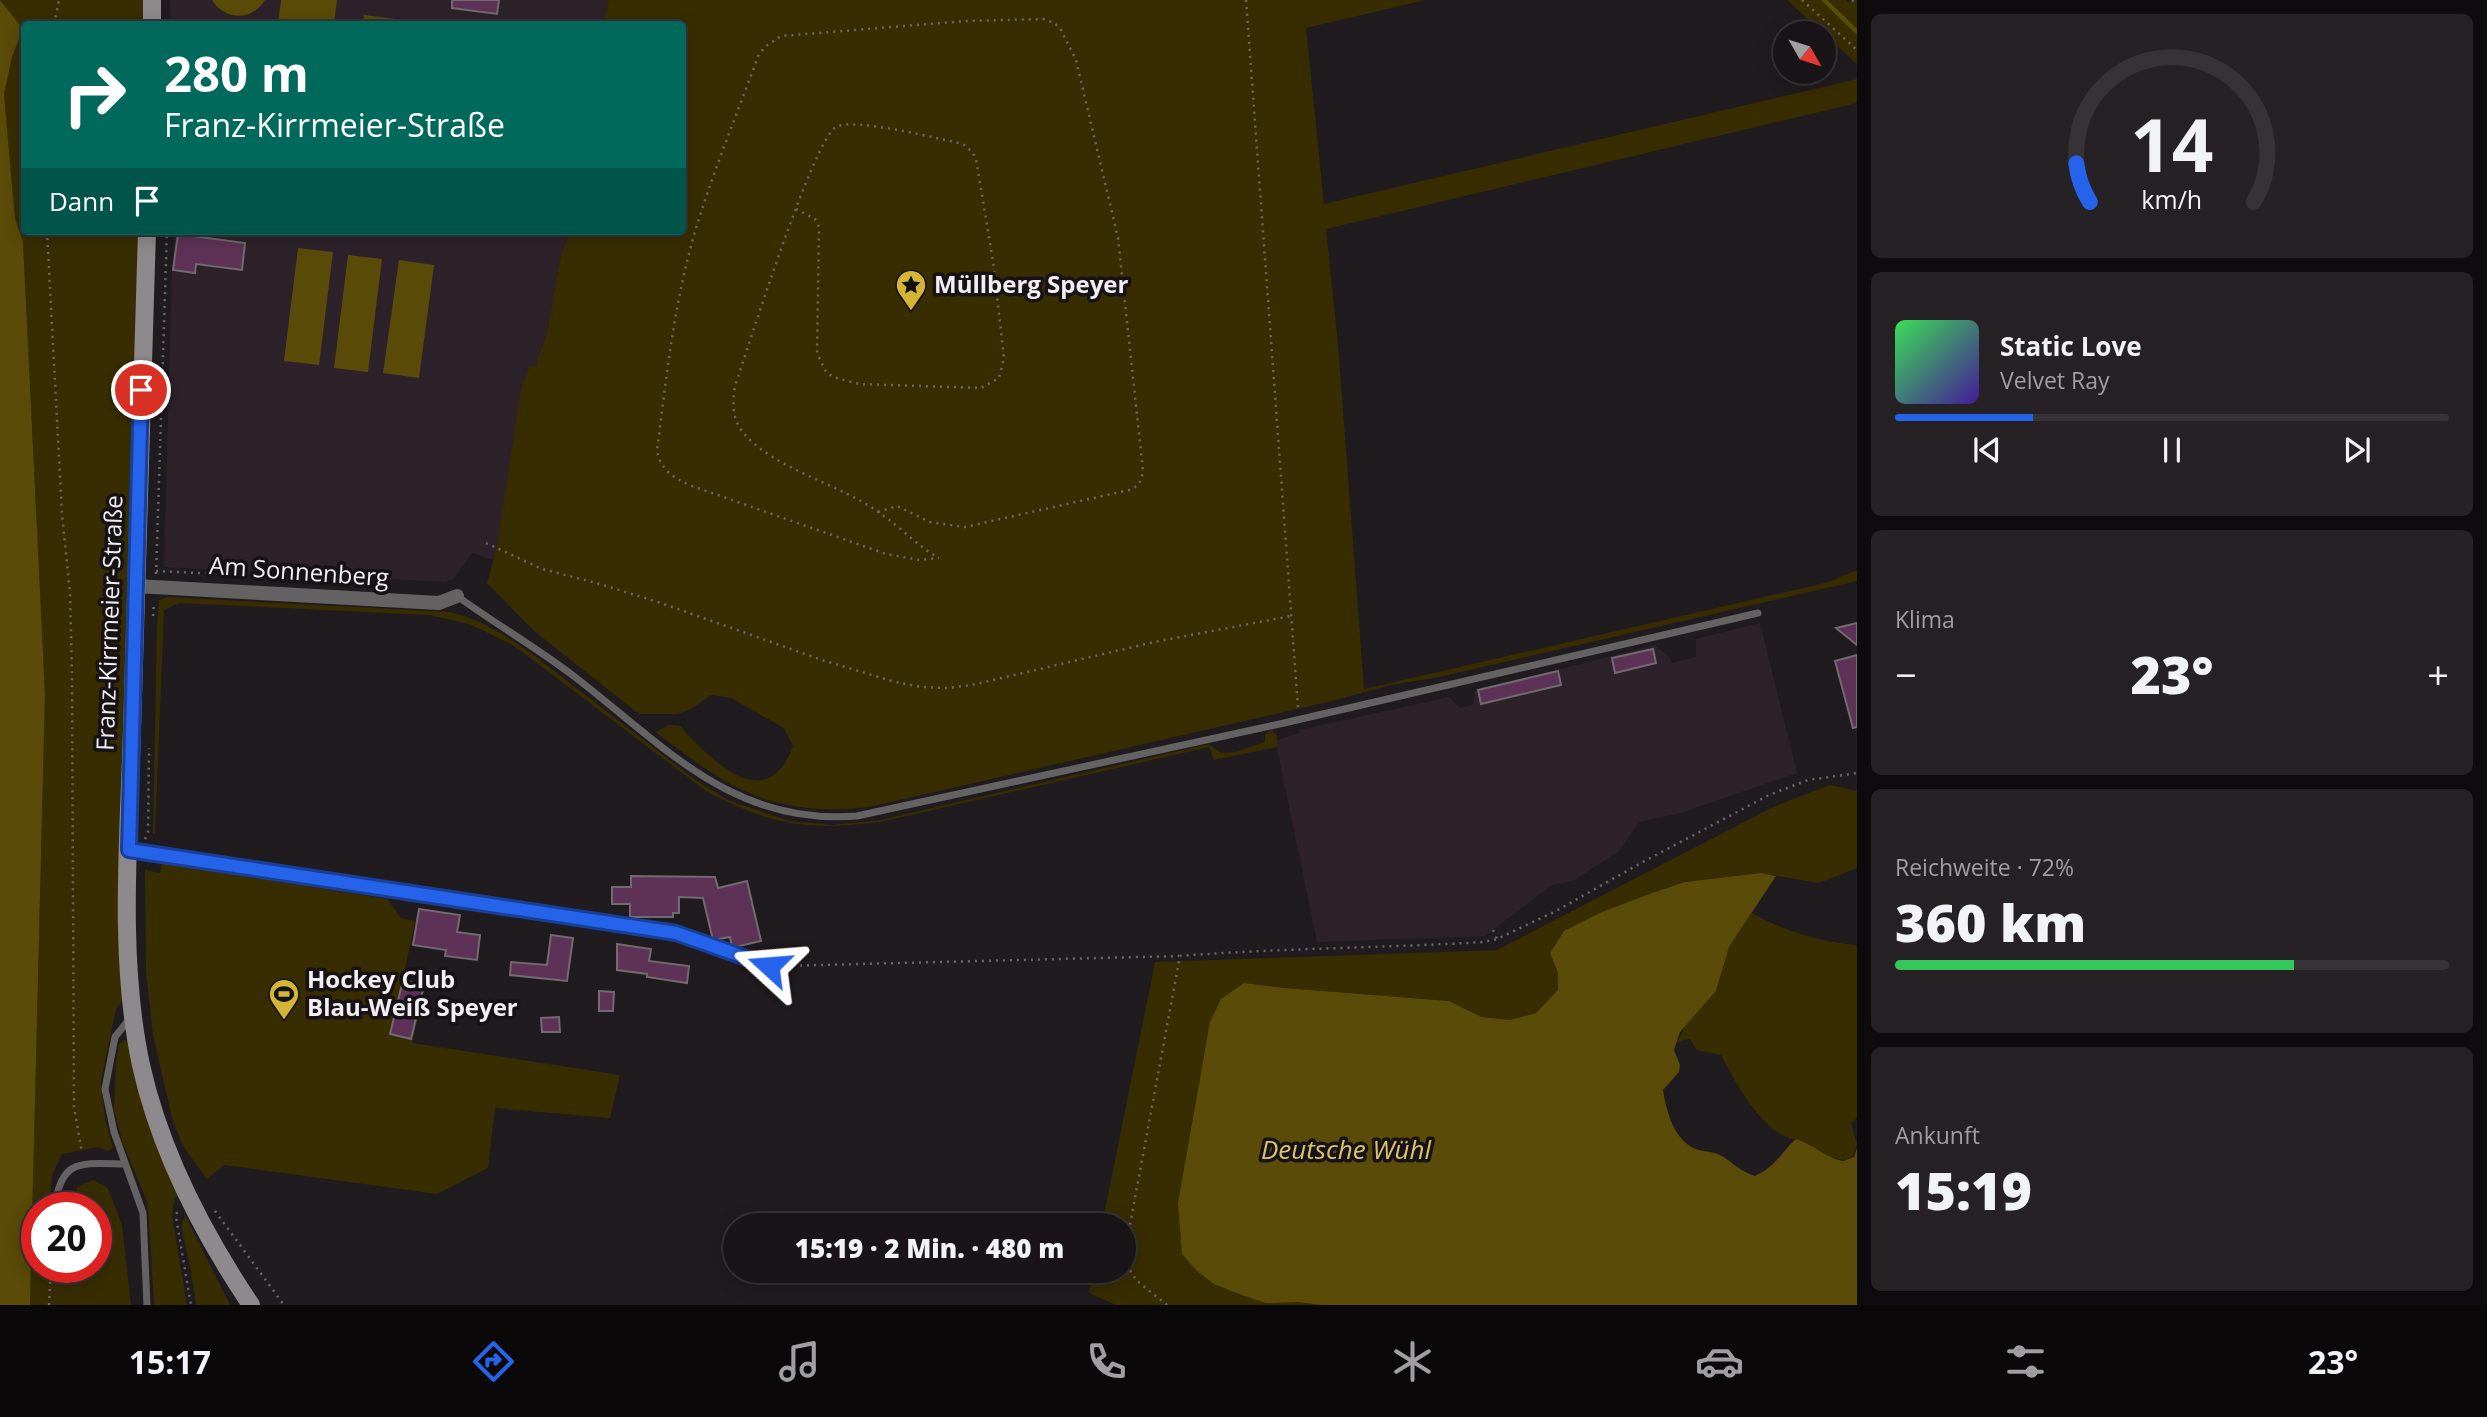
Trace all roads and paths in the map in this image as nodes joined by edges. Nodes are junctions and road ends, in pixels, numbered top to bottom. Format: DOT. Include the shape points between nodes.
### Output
graph roads {
  1 [pos="59,0"];
  2 [pos="152,0"];
  3 [pos="1246,0"];
  4 [pos="1802,0"];
  5 [pos="1852,0"];
  6 [pos="1857,4"];
  7 [pos="55,21"];
  8 [pos="152,21"];
  9 [pos="1857,50"];
  10 [pos="796,209"];
  11 [pos="47,235"];
  12 [pos="147,235"];
  13 [pos="167,235"];
  14 [pos="878,512"];
  15 [pos="486,543"];
  16 [pos="136,586"];
  17 [pos="155,586"];
  18 [pos="457,596"];
  19 [pos="1758,613"];
  20 [pos="1292,616"];
  21 [pos="152,627"];
  22 [pos="1299,719"];
  23 [pos="149,736"];
  24 [pos="1857,773"];
  25 [pos="135,851"];
  26 [pos="1493,930"];
  27 [pos="1497,939"];
  28 [pos="1180,956"];
  29 [pos="769,966"];
  30 [pos="132,1016"];
  31 [pos="84,1163"];
  32 [pos="123,1164"];
  33 [pos="57,1192"];
  34 [pos="187,1195"];
  35 [pos="212,1207"];
  36 [pos="50,1283"];
  37 [pos="48,1305"];
  38 [pos="147,1305"];
  39 [pos="191,1305"];
  40 [pos="251,1305"];
  41 [pos="284,1305"];
  42 [pos="1167,1305"];
  1 -- 7 [label="path"];
  2 -- 8 [label="street"];
  3 -- 20 [label="path"];
  4 -- 9 [label="path"];
  5 -- 6 [label="path"];
  10 -- 10 [label="path" via="823,143 839,126 867,126 968,148 976,159 993,261 1004,358 999,378 981,388 859,384 826,372 817,353 818,228 815,219"];
  10 -- 14 [label="path" via="735,386 732,411 745,436 766,452"];
  11 -- 31 [label="path" via="70,593 74,1107"];
  12 -- 16 [label="street, Franz-Kirrmeier-Straße"];
  13 -- 17 [label="path"];
  14 -- 14 [label="path" via="939,558 886,554 692,486 659,462 667,369 685,271 704,204 759,54 774,39 965,20 1044,19 1060,29 1076,60 1118,238 1142,480 1129,490 965,527 930,522 897,506"];
  15 -- 20 [label="path" via="542,569 658,602 822,660 922,687 998,680 1154,642"];
  16 -- 17 [label="street, Am Sonnenberg"];
  16 -- 25 [label="street, Franz-Kirrmeier-Straße"];
  17 -- 18 [label="street, Am Sonnenberg" via="430,603"];
  17 -- 21 [label="path"];
  18 -- 22 [label="lane" via="540,651 716,785 794,814 857,816"];
  19 -- 22 [label="lane"];
  20 -- 22 [label="path"];
  23 -- 25 [label="path" via="148,832"];
  24 -- 27 [label="path" via="1808,780 1769,795"];
  25 -- 29 [label="lane" via="676,933"];
  25 -- 30 [label="street, Franz-Kirrmeier-Straße"];
  26 -- 27 [label="path"];
  27 -- 28 [label="path"];
  28 -- 29 [label="path"];
  28 -- 42 [label="path" via="1127,1266 1136,1281"];
  30 -- 32 [label="lane" via="116,1037 106,1089"];
  30 -- 34 [label="street, Franz-Kirrmeier-Straße" via="150,1100"];
  31 -- 32 [label="lane"];
  31 -- 33 [label="lane" via="72,1167 59,1181"];
  32 -- 38 [label="lane" via="143,1213"];
  34 -- 39 [label="path" via="176,1217"];
  34 -- 40 [label="street, Franz-Kirrmeier-Straße"];
  35 -- 41 [label="path"];
  36 -- 37 [label="path"];
}
